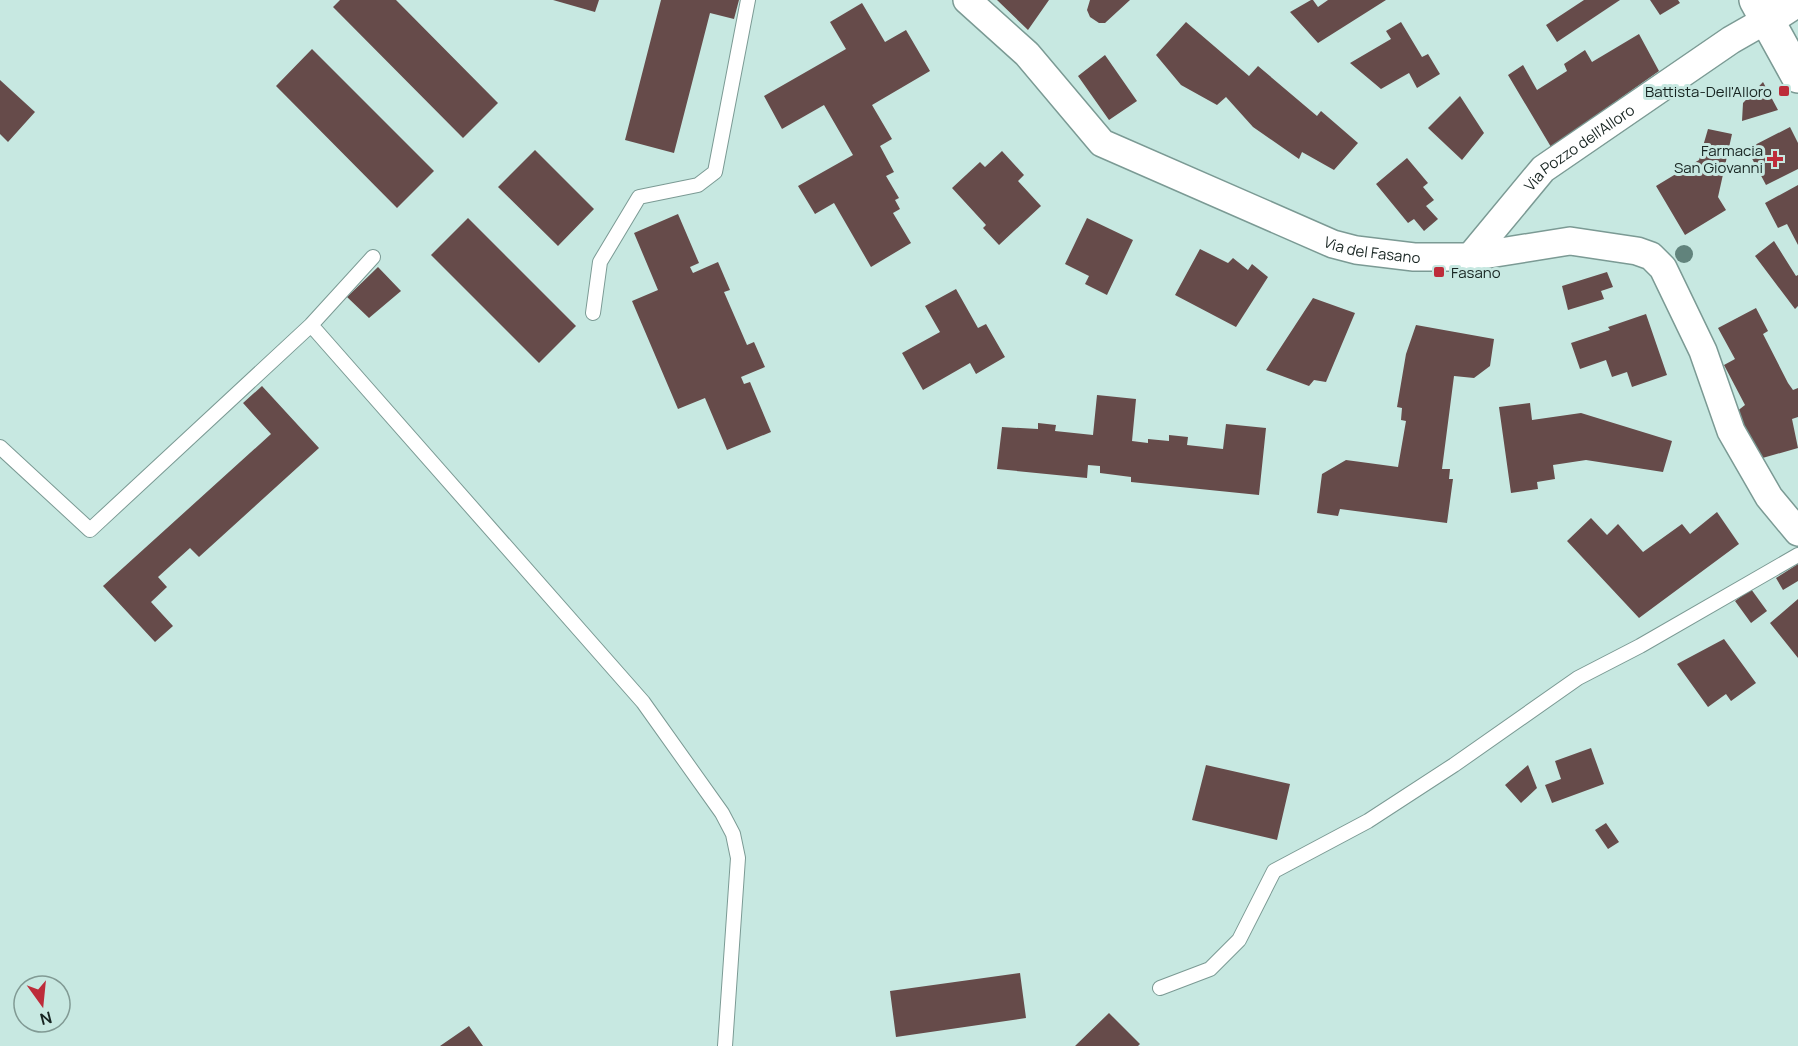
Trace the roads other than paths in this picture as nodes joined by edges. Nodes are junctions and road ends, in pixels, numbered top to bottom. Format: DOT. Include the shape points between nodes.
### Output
graph roads {
  1 [pos="748,0"];
  2 [pos="967,0"];
  3 [pos="1797,0"];
  4 [pos="1761,10"];
  5 [pos="1798,75"];
  6 [pos="373,257"];
  7 [pos="1470,257"];
  8 [pos="593,313"];
  9 [pos="310,325"];
  10 [pos="0,447"];
  11 [pos="1798,532"];
  12 [pos="1798,555"];
  13 [pos="1160,988"];
  14 [pos="725,1046"];
  1 -- 8 [label="lane" via="715,172 698,185 639,197 600,262"];
  2 -- 7 [label="street, Via del Fasano" via="1028,54 1102,143 1332,244 1414,257"];
  3 -- 4 [label="main road"];
  4 -- 5 [label="main road"];
  4 -- 7 [label="street, Via Pozzo dell'Alloro" via="1731,40 1543,169"];
  6 -- 9 [label="lane"];
  7 -- 11 [label="street, Via del Fasano" via="1570,241 1651,256 1663,268 1703,351 1731,431 1769,496"];
  9 -- 10 [label="lane" via="90,530"];
  9 -- 14 [label="lane" via="643,702 722,813 733,834 738,858"];
  12 -- 13 [label="lane" via="1578,678 1368,821 1274,871 1239,940 1210,969"];
}
